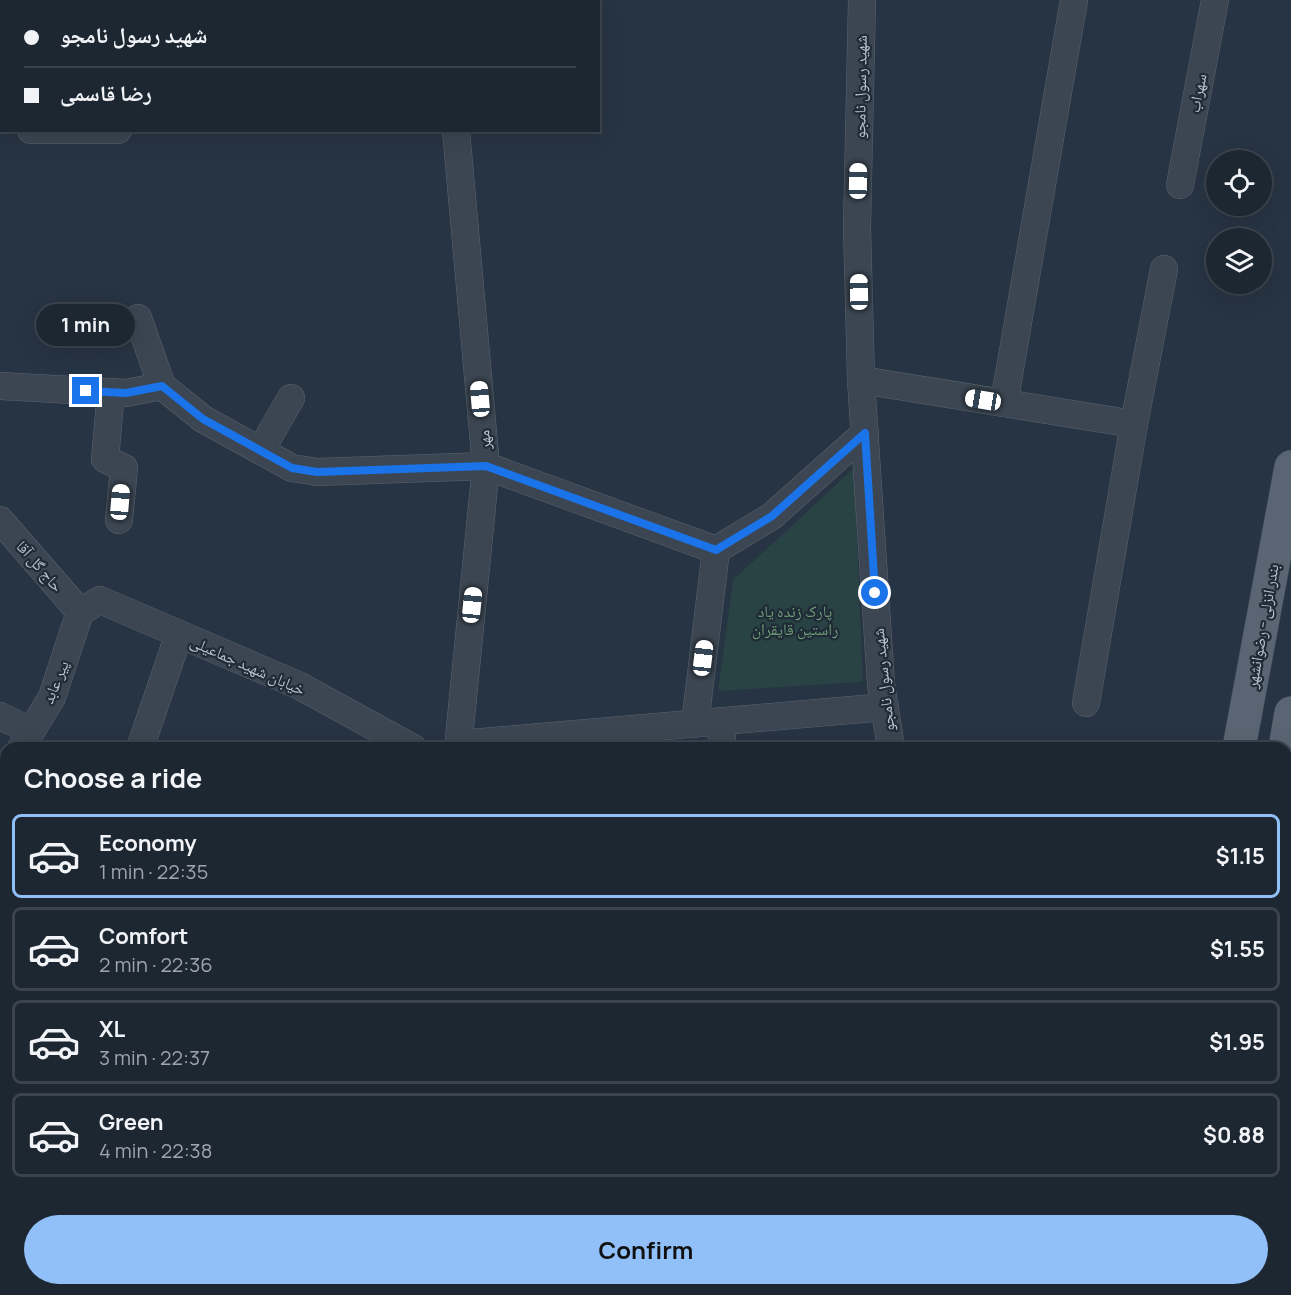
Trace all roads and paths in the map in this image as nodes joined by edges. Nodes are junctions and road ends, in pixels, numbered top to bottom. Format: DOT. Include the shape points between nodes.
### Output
graph roads {
  1 [pos="862,0"];
  2 [pos="1074,0"];
  3 [pos="1215,0"];
  4 [pos="456,132"];
  5 [pos="1180,185"];
  6 [pos="1164,269"];
  7 [pos="138,318"];
  8 [pos="861,380"];
  9 [pos="0,386"];
  10 [pos="162,386"];
  11 [pos="111,392"];
  12 [pos="291,398"];
  13 [pos="1004,403"];
  14 [pos="1134,424"];
  15 [pos="865,433"];
  16 [pos="261,450"];
  17 [pos="486,466"];
  18 [pos="1291,468"];
  19 [pos="0,520"];
  20 [pos="119,520"];
  21 [pos="716,550"];
  22 [pos="80,612"];
  23 [pos="178,634"];
  24 [pos="1086,703"];
  25 [pos="885,707"];
  26 [pos="1291,714"];
  27 [pos="0,716"];
  28 [pos="723,721"];
  29 [pos="695,724"];
  30 [pos="26,740"];
  31 [pos="142,742"];
  32 [pos="402,742"];
  33 [pos="459,742"];
  34 [pos="502,742"];
  35 [pos="721,742"];
  36 [pos="890,742"];
  37 [pos="1240,742"];
  38 [pos="1286,742"];
  1 -- 8 [label="street, شهید رسول نامجو" via="857,226"];
  2 -- 13 [label="street"];
  3 -- 5 [label="street, سهراب"];
  4 -- 17 [label="street, مهر"];
  6 -- 14 [label="street"];
  7 -- 10 [label="street"];
  8 -- 13 [label="street"];
  8 -- 15 [label="street, شهید رسول نامجو"];
  9 -- 11 [label="street"];
  10 -- 11 [label="street"];
  10 -- 16 [label="street" via="203,419"];
  11 -- 20 [label="street" via="105,459 123,468"];
  12 -- 16 [label="street"];
  13 -- 14 [label="street"];
  14 -- 24 [label="street"];
  15 -- 21 [label="street" via="772,516"];
  15 -- 25 [label="street, شهید رسول نامجو"];
  16 -- 17 [label="street" via="292,468 317,472"];
  17 -- 21 [label="street"];
  17 -- 33 [label="street, مهر"];
  18 -- 37 [label="main road, بندر انزلی - رضوانشهر"];
  19 -- 22 [label="street, حاج گل آقا"];
  21 -- 29 [label="street"];
  22 -- 23 [label="street, خیابان شهید جماعیلی" via="100,600"];
  22 -- 30 [label="street, پیر عابد" via="51,697"];
  23 -- 31 [label="street"];
  23 -- 32 [label="street, خیابان شهید جماعیلی" via="298,685"];
  25 -- 28 [label="street"];
  25 -- 36 [label="street, شهید رسول نامجو"];
  26 -- 38 [label="main road"];
  27 -- 30 [label="street"];
  28 -- 29 [label="street"];
  28 -- 35 [label="street"];
  29 -- 34 [label="street"];
}
